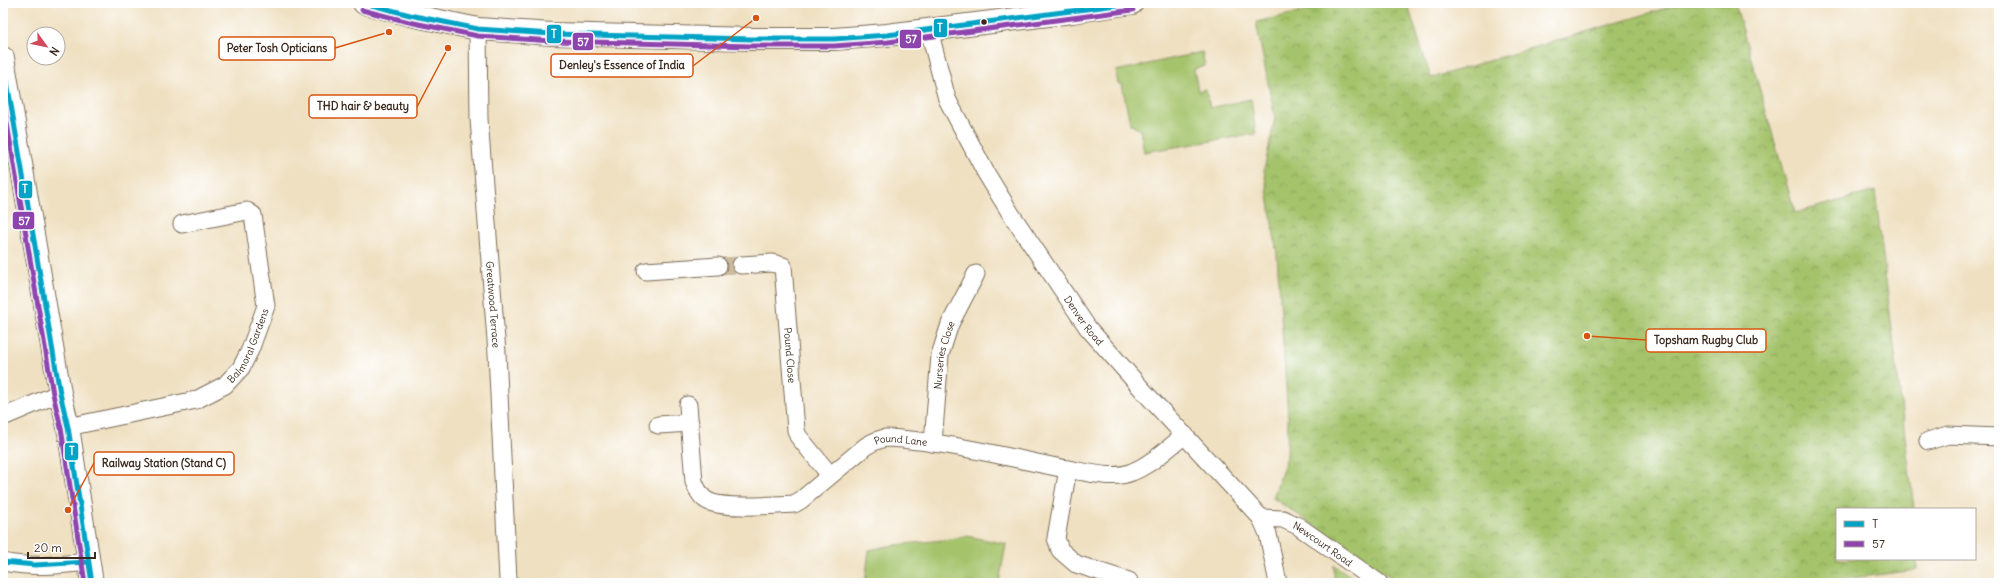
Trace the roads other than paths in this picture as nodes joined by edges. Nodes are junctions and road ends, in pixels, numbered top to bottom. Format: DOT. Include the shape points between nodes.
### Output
graph roads {
  1 [pos="364,3"];
  2 [pos="1132,3"];
  3 [pos="1058,8"];
  4 [pos="478,29"];
  5 [pos="929,30"];
  6 [pos="3,58"];
  7 [pos="182,224"];
  8 [pos="741,265"];
  9 [pos="718,266"];
  10 [pos="646,271"];
  11 [pos="976,274"];
  12 [pos="60,393"];
  13 [pos="688,405"];
  14 [pos="3,417"];
  15 [pos="690,423"];
  16 [pos="658,425"];
  17 [pos="68,427"];
  18 [pos="1185,436"];
  19 [pos="1999,437"];
  20 [pos="1928,441"];
  21 [pos="933,443"];
  22 [pos="1068,469"];
  23 [pos="830,476"];
  24 [pos="1261,518"];
  25 [pos="3,562"];
  26 [pos="88,562"];
  27 [pos="508,580"];
  28 [pos="1132,582"];
  29 [pos="92,583"];
  30 [pos="1278,583"];
  31 [pos="1379,583"];
  1 -- 4 [label="street"];
  2 -- 3 [label="street"];
  3 -- 5 [label="street"];
  4 -- 5 [label="street" via="552,34 752,39 834,39"];
  4 -- 27 [label="street, Greatwood Terrace" via="479,119 497,353"];
  5 -- 18 [label="street, Denver Road" via="947,99 1011,214 1088,328"];
  6 -- 12 [label="street"];
  7 -- 17 [label="street, Balmoral Gardens" via="247,211 253,215 266,306 241,368 225,385 196,400"];
  8 -- 23 [label="street, Pound Close" via="772,263 783,266 796,430"];
  9 -- 10 [label="street"];
  11 -- 21 [label="street, Nurseries Close" via="950,324 940,354"];
  12 -- 14 [label="street"];
  12 -- 17 [label="street"];
  13 -- 15 [label="street, Pound Lane"];
  15 -- 16 [label="street"];
  15 -- 23 [label="street, Pound Lane" via="694,482 702,496 714,504 794,504"];
  17 -- 26 [label="street"];
  18 -- 22 [label="street, Pound Lane" via="1150,463 1132,472 1101,475"];
  18 -- 24 [label="street, Denver Road"];
  19 -- 20 [label="street" via="1948,435"];
  21 -- 22 [label="street, Pound Lane" via="987,451"];
  21 -- 23 [label="street, Pound Lane" via="887,438 877,440"];
  22 -- 28 [label="street" via="1056,538 1060,550 1076,564"];
  24 -- 30 [label="street, Denver Road" via="1268,534"];
  24 -- 31 [label="street, Newcourt Road" via="1283,519 1298,526"];
  25 -- 26 [label="street" via="24,566"];
  26 -- 29 [label="street"];
}
